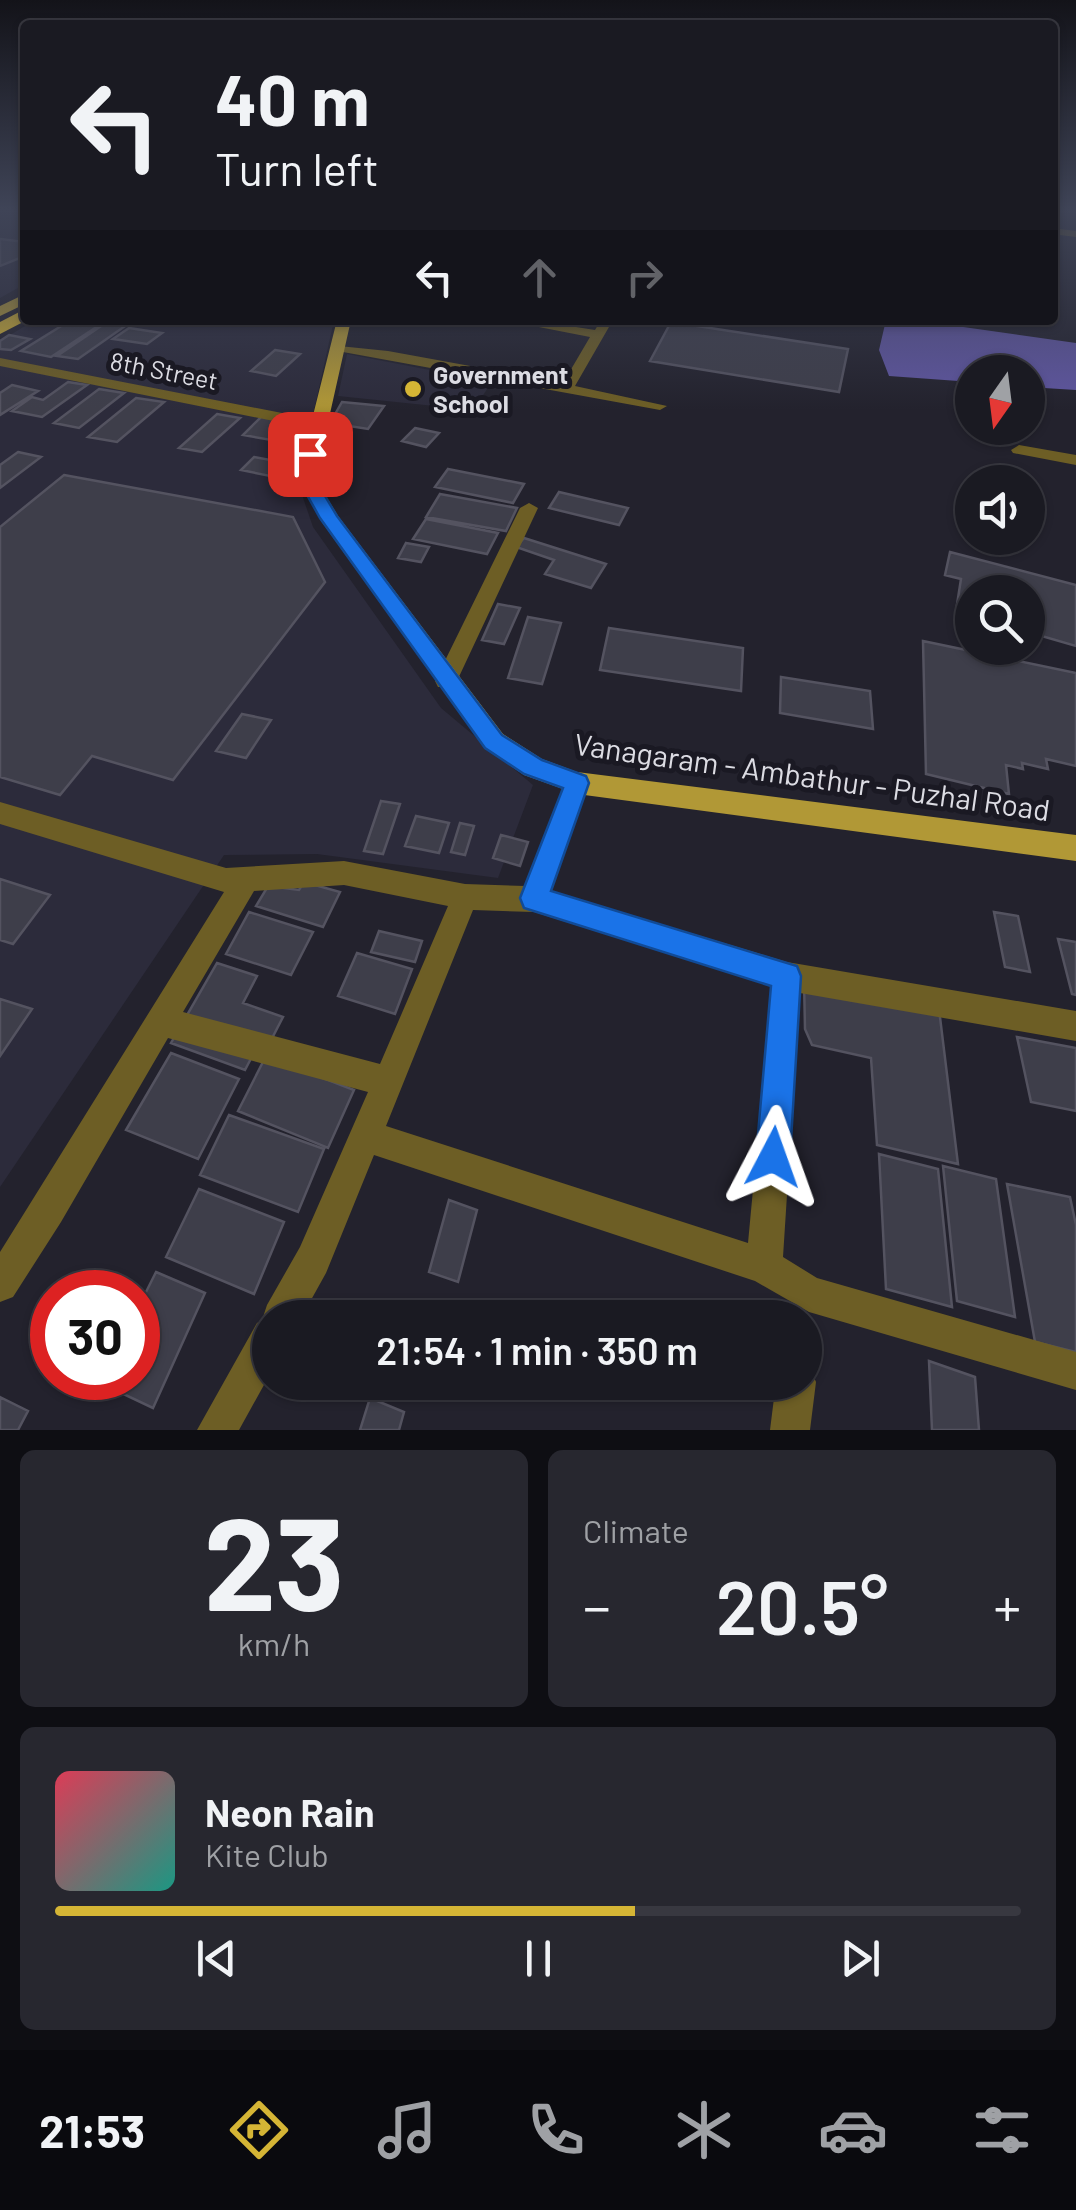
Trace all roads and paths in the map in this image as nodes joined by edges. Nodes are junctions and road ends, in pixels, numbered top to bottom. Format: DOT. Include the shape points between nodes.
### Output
graph roads {
  1 [pos="343,325"];
  2 [pos="539,325"];
  3 [pos="605,325"];
  4 [pos="600,335"];
  5 [pos="339,350"];
  6 [pos="0,362"];
  7 [pos="567,388"];
  8 [pos="660,406"];
  9 [pos="318,425"];
  10 [pos="1019,450"];
  11 [pos="1076,460"];
  12 [pos="529,508"];
  13 [pos="446,681"];
  14 [pos="577,783"];
  15 [pos="0,813"];
  16 [pos="1076,848"];
  17 [pos="244,880"];
  18 [pos="465,897"];
  19 [pos="534,898"];
  20 [pos="786,976"];
  21 [pos="161,1021"];
  22 [pos="1076,1026"];
  23 [pos="386,1081"];
  24 [pos="366,1136"];
  25 [pos="764,1266"];
  26 [pos="0,1284"];
  27 [pos="290,1300"];
  28 [pos="800,1300"];
  29 [pos="822,1311"];
  30 [pos="252,1368"];
  31 [pos="1076,1371"];
  32 [pos="794,1400"];
  33 [pos="217,1430"];
  34 [pos="790,1430"];
  1 -- 5 [label="main road, Vanagaram - Ambathur - Puzhal Road"];
  2 -- 4 [label="street"];
  3 -- 4 [label="street"];
  4 -- 7 [label="street"];
  5 -- 7 [label="street"];
  5 -- 9 [label="main road, Vanagaram - Ambathur - Puzhal Road"];
  6 -- 9 [label="street, 8th Street"];
  7 -- 8 [label="street"];
  9 -- 13 [label="main road, Vanagaram - Ambathur - Puzhal Road" via="311,486"];
  10 -- 11 [label="street"];
  12 -- 13 [label="street"];
  13 -- 14 [label="main road, Vanagaram - Ambathur - Puzhal Road" via="494,741 533,767"];
  14 -- 16 [label="main road, Vanagaram - Ambathur - Puzhal Road"];
  14 -- 19 [label="street"];
  15 -- 17 [label="street"];
  17 -- 18 [label="street" via="344,872"];
  17 -- 21 [label="street"];
  18 -- 19 [label="street"];
  18 -- 23 [label="street"];
  19 -- 20 [label="street"];
  20 -- 22 [label="street"];
  20 -- 25 [label="street"];
  21 -- 23 [label="street"];
  21 -- 26 [label="street"];
  23 -- 24 [label="street"];
  24 -- 25 [label="street"];
  24 -- 27 [label="street"];
  25 -- 28 [label="street"];
  29 -- 31 [label="street"];
  30 -- 33 [label="street"];
  32 -- 34 [label="street"];
}
